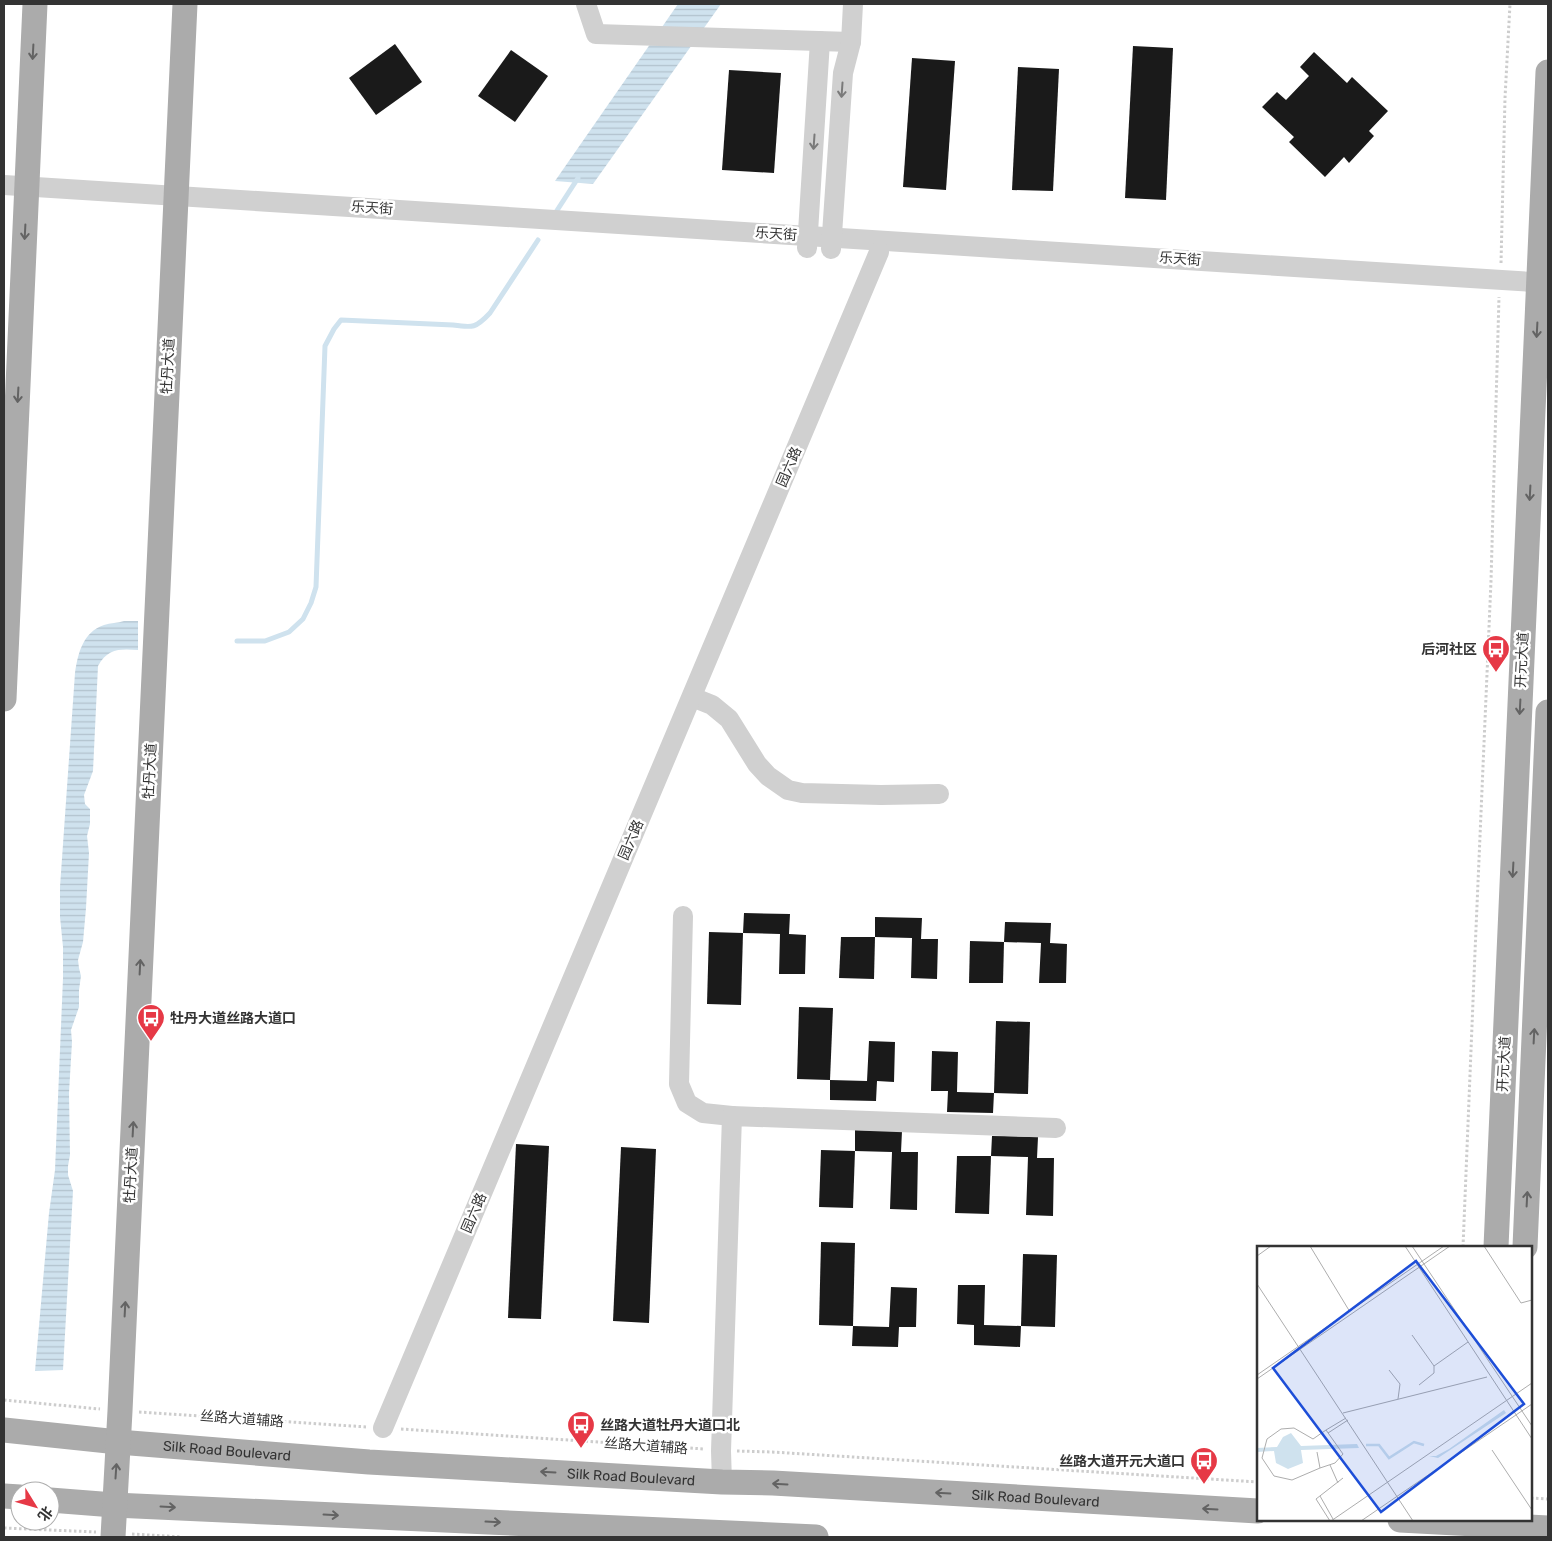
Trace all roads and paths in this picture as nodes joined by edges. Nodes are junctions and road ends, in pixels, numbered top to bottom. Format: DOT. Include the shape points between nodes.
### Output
graph roads {
  1 [pos="35,4"];
  2 [pos="185,4"];
  3 [pos="586,4"];
  4 [pos="853,4"];
  5 [pos="1510,4"];
  6 [pos="820,41"];
  7 [pos="851,42"];
  8 [pos="1548,72"];
  9 [pos="15,192"];
  10 [pos="176,202"];
  11 [pos="808,242"];
  12 [pos="831,243"];
  13 [pos="880,252"];
  14 [pos="1500,285"];
  15 [pos="1544,287"];
  16 [pos="692,697"];
  17 [pos="4,699"];
  18 [pos="1548,712"];
  19 [pos="939,794"];
  20 [pos="1515,819"];
  21 [pos="1546,822"];
  22 [pos="683,916"];
  23 [pos="732,1116"];
  24 [pos="1056,1128"];
  25 [pos="1463,1246"];
  26 [pos="1496,1246"];
  27 [pos="1525,1246"];
  28 [pos="4,1400"];
  29 [pos="120,1411"];
  30 [pos="383,1428"];
  31 [pos="4,1430"];
  32 [pos="118,1442"];
  33 [pos="721,1451"];
  34 [pos="722,1482"];
  35 [pos="1257,1482"];
  36 [pos="1532,1498"];
  37 [pos="1548,1500"];
  38 [pos="60,1501"];
  39 [pos="114,1505"];
  40 [pos="1257,1512"];
  41 [pos="1412,1521"];
  42 [pos="1484,1527"];
  43 [pos="1512,1528"];
  44 [pos="1548,1528"];
  45 [pos="112,1537"];
  46 [pos="816,1537"];
  1 -- 9 [label="main road, one-way"];
  2 -- 10 [label="main road, 牡丹大道"];
  3 -- 6 [label="street" via="596,34"];
  4 -- 7 [label="street"];
  5 -- 14 [label="path"];
  6 -- 7 [label="street"];
  6 -- 11 [label="street, one-way"];
  7 -- 12 [label="street, one-way" via="843,73"];
  8 -- 15 [label="main road, 开元大道"];
  9 -- 10 [label="street, 乐天街"];
  9 -- 17 [label="main road, one-way"];
  10 -- 11 [label="street, 乐天街"];
  29 -- 10 [label="main road, 牡丹大道, one-way"];
  11 -- 12 [label="street, 乐天街"];
  12 -- 13 [label="street, 乐天街"];
  12 -- 14 [label="street, 乐天街"];
  13 -- 14 [label="street, 乐天街"];
  13 -- 16 [label="street, 园六路"];
  14 -- 15 [label="street, 乐天街"];
  14 -- 25 [label="path" via="1492,581"];
  15 -- 20 [label="main road, 开元大道, one-way"];
  16 -- 19 [label="street" via="722,712 757,764 788,790 802,793"];
  16 -- 30 [label="street, 园六路"];
  18 -- 21 [label="main road, 开元大道"];
  20 -- 21 [label="street"];
  20 -- 26 [label="main road, 开元大道, one-way"];
  27 -- 21 [label="main road, 开元大道, one-way"];
  22 -- 23 [label="street" via="678,1084 687,1103 703,1113"];
  23 -- 24 [label="street"];
  23 -- 33 [label="street"];
  28 -- 29 [label="path, 丝路大道辅路"];
  29 -- 30 [label="path, 丝路大道辅路"];
  29 -- 32 [label="main road, 牡丹大道"];
  30 -- 33 [label="path, 丝路大道辅路"];
  31 -- 32 [label="main road, Silk Road Boulevard"];
  34 -- 32 [label="main road, Silk Road Boulevard, one-way" via="369,1462"];
  39 -- 32 [label="main road, 牡丹大道, one-way"];
  33 -- 34 [label="street"];
  33 -- 35 [label="path, 丝路大道辅路"];
  40 -- 34 [label="main road, Silk Road Boulevard, one-way"];
  36 -- 37 [label="path"];
  38 -- 39 [label="main road"];
  39 -- 45 [label="main road, 牡丹大道"];
  39 -- 46 [label="main road, one-way"];
  41 -- 42 [label="main road"];
  42 -- 43 [label="main road"];
  43 -- 44 [label="main road"];
}
